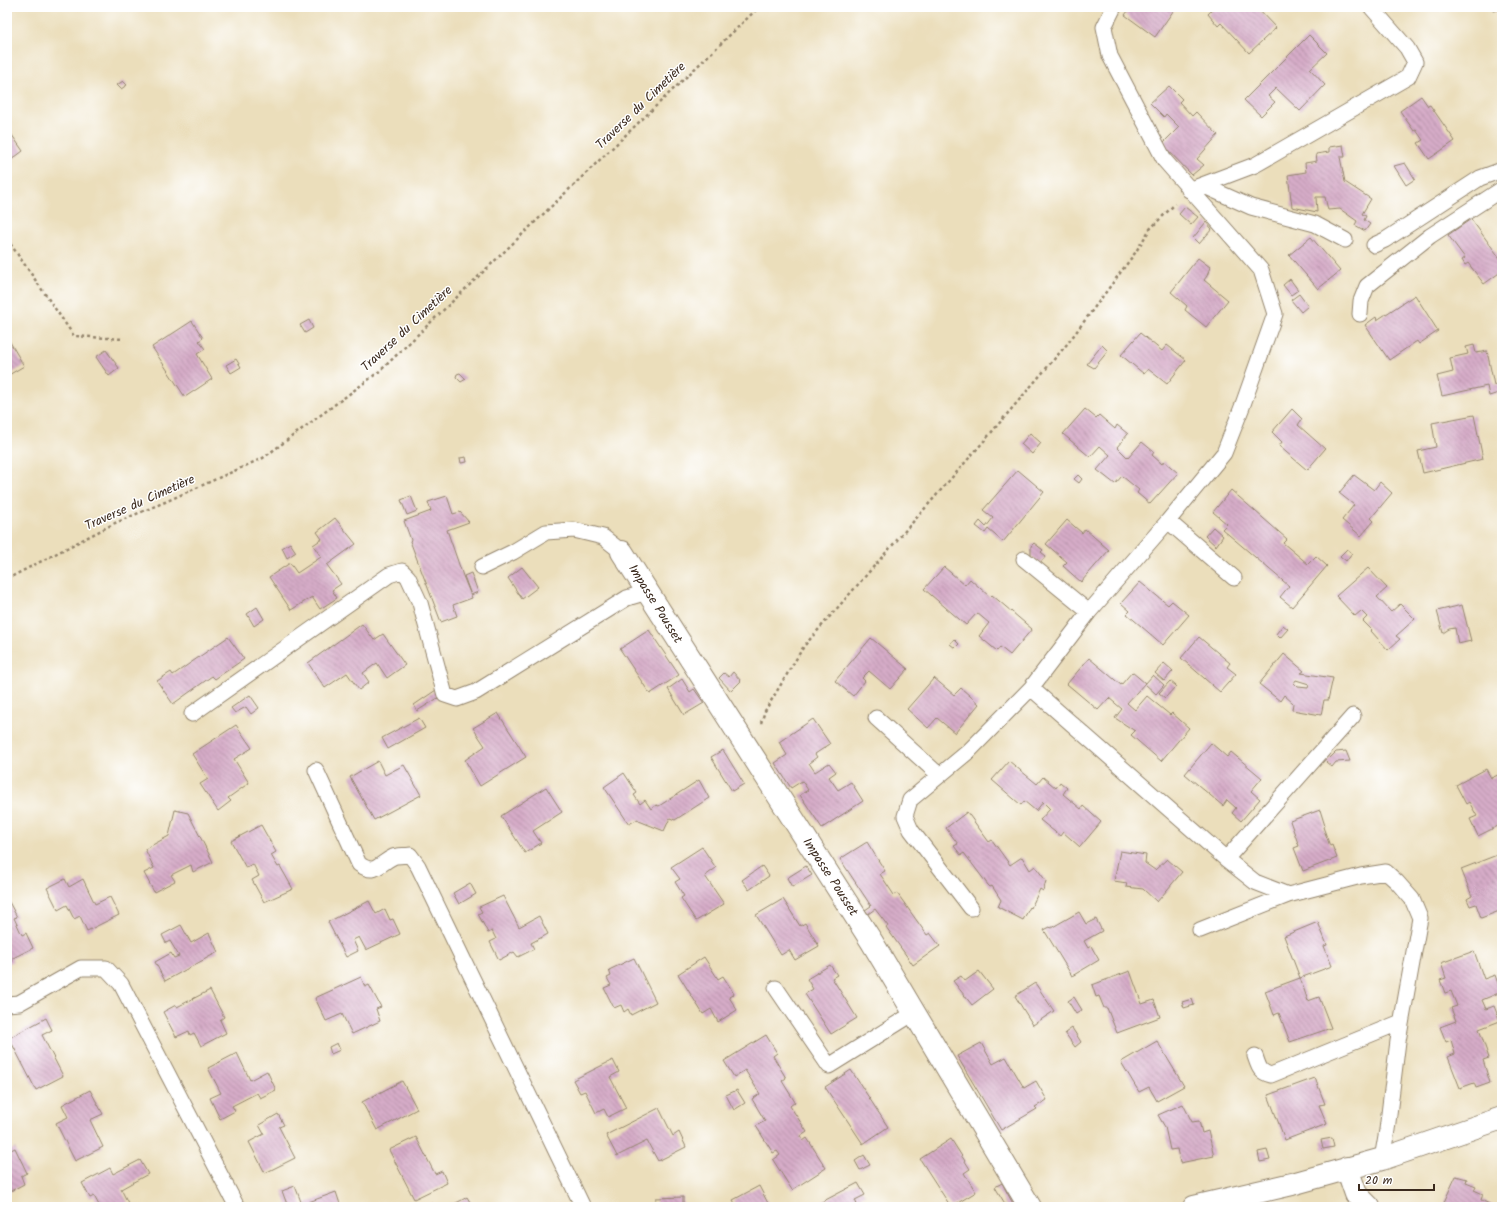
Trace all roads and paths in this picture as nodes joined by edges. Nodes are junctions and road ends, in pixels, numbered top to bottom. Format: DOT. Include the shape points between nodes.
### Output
graph roads {
  1 [pos="759,7"];
  2 [pos="1114,7"];
  3 [pos="1371,7"];
  4 [pos="1502,170"];
  5 [pos="1196,187"];
  6 [pos="1502,189"];
  7 [pos="7,239"];
  8 [pos="1345,240"];
  9 [pos="1374,245"];
  10 [pos="1360,314"];
  11 [pos="124,339"];
  12 [pos="1168,522"];
  13 [pos="622,552"];
  14 [pos="1024,559"];
  15 [pos="482,567"];
  16 [pos="1234,578"];
  17 [pos="7,579"];
  18 [pos="647,592"];
  19 [pos="1090,612"];
  20 [pos="1031,688"];
  21 [pos="192,714"];
  22 [pos="1353,716"];
  23 [pos="876,718"];
  24 [pos="751,754"];
  25 [pos="316,770"];
  26 [pos="939,775"];
  27 [pos="1226,859"];
  28 [pos="1288,895"];
  29 [pos="971,908"];
  30 [pos="1200,930"];
  31 [pos="776,988"];
  32 [pos="7,1004"];
  33 [pos="914,1013"];
  34 [pos="1401,1022"];
  35 [pos="1255,1056"];
  36 [pos="1502,1118"];
  37 [pos="1382,1159"];
  38 [pos="1347,1168"];
  39 [pos="237,1207"];
  40 [pos="583,1207"];
  41 [pos="1030,1207"];
  42 [pos="1194,1207"];
  43 [pos="1369,1207"];
  1 -- 17 [label="path, Traverse du Cimetière" via="368,380 263,458 115,523"];
  2 -- 5 [label="lane" via="1104,27 1110,56 1164,161"];
  3 -- 5 [label="lane" via="1415,62 1408,77 1255,165"];
  4 -- 9 [label="lane" via="1480,178"];
  5 -- 8 [label="lane" via="1251,207 1315,224"];
  5 -- 12 [label="lane" via="1261,270 1275,314 1224,453"];
  5 -- 24 [label="path" via="1150,229 1135,253 1063,348 804,646 765,711"];
  6 -- 10 [label="lane" via="1430,236 1367,286 1361,301"];
  7 -- 11 [label="path" via="74,336"];
  12 -- 16 [label="lane"];
  12 -- 19 [label="lane"];
  13 -- 15 [label="lane" via="603,537 574,530 546,532"];
  13 -- 18 [label="street, Impasse Pousset"];
  14 -- 19 [label="lane"];
  18 -- 21 [label="lane" via="627,598 476,692 457,699 445,695 420,603 408,577 402,571 389,575"];
  18 -- 24 [label="street, Impasse Pousset"];
  19 -- 20 [label="lane"];
  20 -- 26 [label="lane" via="969,751"];
  20 -- 27 [label="lane"];
  22 -- 27 [label="lane"];
  23 -- 26 [label="lane"];
  24 -- 33 [label="street, Impasse Pousset" via="872,942"];
  25 -- 40 [label="lane" via="359,864 366,869 376,869 394,857 410,855 418,866"];
  26 -- 29 [label="lane" via="910,800 905,816 911,830"];
  27 -- 28 [label="lane" via="1255,882"];
  28 -- 30 [label="lane"];
  28 -- 34 [label="lane" via="1386,872 1397,882 1412,899 1420,918"];
  31 -- 33 [label="lane" via="829,1066"];
  32 -- 39 [label="lane" via="19,1003 81,968 106,968 121,984"];
  33 -- 41 [label="street, Impasse Pousset"];
  34 -- 35 [label="lane" via="1271,1075 1259,1069"];
  34 -- 37 [label="lane"];
  36 -- 37 [label="street"];
  37 -- 38 [label="street"];
  38 -- 42 [label="street"];
  38 -- 43 [label="street" via="1356,1194"];
}
